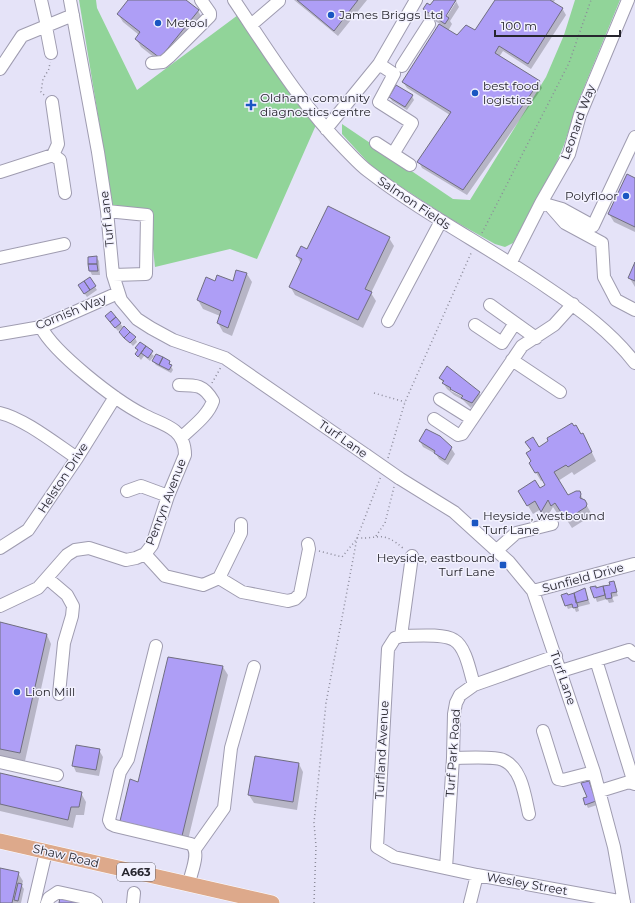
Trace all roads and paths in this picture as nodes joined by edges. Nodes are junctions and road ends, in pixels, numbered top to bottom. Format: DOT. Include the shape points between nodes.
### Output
graph roads {
  1 [pos="41,0"];
  2 [pos="70,0"];
  3 [pos="201,0"];
  4 [pos="234,0"];
  5 [pos="416,0"];
  6 [pos="591,0"];
  7 [pos="628,0"];
  8 [pos="279,1"];
  9 [pos="73,15"];
  10 [pos="429,24"];
  11 [pos="251,25"];
  12 [pos="404,25"];
  13 [pos="46,26"];
  14 [pos="422,36"];
  15 [pos="52,53"];
  16 [pos="152,63"];
  17 [pos="380,64"];
  18 [pos="402,66"];
  19 [pos="0,69"];
  20 [pos="52,102"];
  21 [pos="326,129"];
  22 [pos="635,137"];
  23 [pos="376,143"];
  24 [pos="393,154"];
  25 [pos="53,155"];
  26 [pos="410,165"];
  27 [pos="0,172"];
  28 [pos="65,193"];
  29 [pos="546,205"];
  30 [pos="107,211"];
  31 [pos="440,221"];
  32 [pos="592,232"];
  33 [pos="477,243"];
  34 [pos="64,244"];
  35 [pos="0,258"];
  36 [pos="511,262"];
  37 [pos="113,274"];
  38 [pos="118,293"];
  39 [pos="573,304"];
  40 [pos="490,305"];
  41 [pos="635,310"];
  42 [pos="388,321"];
  43 [pos="515,323"];
  44 [pos="475,325"];
  45 [pos="41,327"];
  46 [pos="0,334"];
  47 [pos="536,338"];
  48 [pos="631,352"];
  49 [pos="225,358"];
  50 [pos="512,360"];
  51 [pos="635,362"];
  52 [pos="179,385"];
  53 [pos="208,392"];
  54 [pos="560,392"];
  55 [pos="374,393"];
  56 [pos="114,397"];
  57 [pos="440,399"];
  58 [pos="405,402"];
  59 [pos="0,413"];
  60 [pos="434,419"];
  61 [pos="472,419"];
  62 [pos="181,438"];
  63 [pos="77,458"];
  64 [pos="388,458"];
  65 [pos="382,473"];
  66 [pos="397,482"];
  67 [pos="127,491"];
  68 [pos="168,496"];
  69 [pos="242,524"];
  70 [pos="552,524"];
  71 [pos="376,536"];
  72 [pos="357,539"];
  73 [pos="309,546"];
  74 [pos="0,548"];
  75 [pos="497,550"];
  76 [pos="145,554"];
  77 [pos="412,556"];
  78 [pos="634,564"];
  79 [pos="47,578"];
  80 [pos="219,578"];
  81 [pos="533,591"];
  82 [pos="0,606"];
  83 [pos="401,636"];
  84 [pos="156,646"];
  85 [pos="635,655"];
  86 [pos="556,656"];
  87 [pos="596,660"];
  88 [pos="254,667"];
  89 [pos="561,671"];
  90 [pos="474,685"];
  91 [pos="59,694"];
  92 [pos="544,731"];
  93 [pos="453,758"];
  94 [pos="0,762"];
  95 [pos="594,772"];
  96 [pos="57,775"];
  97 [pos="634,784"];
  98 [pos="600,791"];
  99 [pos="530,814"];
  100 [pos="0,841"];
  101 [pos="195,849"];
  102 [pos="46,852"];
  103 [pos="446,868"];
  104 [pos="477,875"];
  105 [pos="188,883"];
  106 [pos="624,902"];
  107 [pos="34,903"];
  108 [pos="47,903"];
  109 [pos="96,903"];
  110 [pos="269,903"];
  111 [pos="314,903"];
  112 [pos="470,903"];
  1 -- 13 [label="street"];
  2 -- 9 [label="street, Turf Lane"];
  3 -- 16 [label="street" via="210,16 163,62"];
  4 -- 11 [label="street, Salmon Fields"];
  5 -- 12 [label="street"];
  6 -- 33 [label="path" via="569,63"];
  7 -- 29 [label="street, Leonard Way" via="580,115 569,154"];
  8 -- 11 [label="street"];
  9 -- 13 [label="street"];
  9 -- 30 [label="street, Turf Lane"];
  10 -- 14 [label="street"];
  11 -- 21 [label="street, Salmon Fields"];
  12 -- 14 [label="street"];
  12 -- 17 [label="street"];
  13 -- 15 [label="street"];
  13 -- 19 [label="street" via="22,36"];
  14 -- 18 [label="street"];
  15 -- 20 [label="path" via="41,92"];
  17 -- 21 [label="street"];
  17 -- 24 [label="street" via="394,74 379,102 412,123"];
  20 -- 25 [label="street" via="58,144"];
  21 -- 31 [label="street, Salmon Fields" via="367,171"];
  22 -- 32 [label="street"];
  23 -- 24 [label="street"];
  24 -- 26 [label="street"];
  25 -- 27 [label="street"];
  25 -- 28 [label="street" via="60,160"];
  29 -- 32 [label="street" via="562,221"];
  29 -- 36 [label="street, Leonard Way"];
  30 -- 37 [label="street, Turf Lane"];
  30 -- 37 [label="street" via="147,215 146,274"];
  31 -- 33 [label="street, Salmon Fields"];
  31 -- 42 [label="street"];
  32 -- 41 [label="street" via="602,243 604,277 616,300"];
  33 -- 36 [label="street, Salmon Fields"];
  33 -- 58 [label="path" via="464,266"];
  34 -- 35 [label="street"];
  36 -- 39 [label="street, Salmon Fields"];
  37 -- 38 [label="street, Turf Lane"];
  38 -- 45 [label="street, Cornish Way"];
  38 -- 49 [label="street, Turf Lane" via="137,319 151,328 173,340"];
  39 -- 47 [label="street" via="554,325"];
  39 -- 48 [label="street, Salmon Fields"];
  40 -- 43 [label="street"];
  43 -- 44 [label="street" via="502,343"];
  43 -- 47 [label="street"];
  45 -- 46 [label="street, Cornish Way"];
  45 -- 56 [label="street" via="69,358"];
  47 -- 50 [label="street" via="522,346"];
  48 -- 51 [label="street, Salmon Fields"];
  49 -- 53 [label="path"];
  49 -- 66 [label="street, Turf Lane, bridge" via="366,455"];
  50 -- 54 [label="street"];
  50 -- 61 [label="street"];
  52 -- 53 [label="street" via="197,385"];
  53 -- 62 [label="street" via="213,401 211,407"];
  55 -- 58 [label="path"];
  56 -- 62 [label="street" via="175,431"];
  56 -- 63 [label="street, Helston Drive"];
  57 -- 61 [label="street"];
  58 -- 64 [label="path"];
  59 -- 63 [label="street" via="22,422"];
  60 -- 61 [label="street" via="458,435 462,434"];
  62 -- 68 [label="street, Penryn Avenue" via="185,449 184,462"];
  63 -- 74 [label="street, Helston Drive" via="28,530"];
  65 -- 72 [label="path"];
  66 -- 71 [label="path" via="385,523"];
  66 -- 75 [label="street, Turf Lane" via="454,512"];
  67 -- 68 [label="street" via="141,486"];
  68 -- 76 [label="street, Penryn Avenue" via="152,545"];
  69 -- 80 [label="street" via="241,533"];
  70 -- 75 [label="street" via="516,533"];
  71 -- 72 [label="path"];
  71 -- 77 [label="path" via="394,539"];
  72 -- 73 [label="path" via="342,557"];
  72 -- 111 [label="path" via="326,703 314,823"];
  73 -- 80 [label="street" via="300,594 292,601 242,592"];
  75 -- 81 [label="street, Turf Lane"];
  76 -- 79 [label="street, Penryn Avenue" via="126,560 82,548 67,554"];
  76 -- 80 [label="street" via="165,576 203,585"];
  77 -- 83 [label="street"];
  78 -- 81 [label="street, Sunfield Drive"];
  79 -- 82 [label="street, Penryn Avenue" via="38,588"];
  79 -- 91 [label="street" via="67,595 73,606 64,643"];
  81 -- 86 [label="street, Turf Lane"];
  83 -- 90 [label="street" via="454,640 462,650"];
  83 -- 103 [label="street, Turfland Avenue" via="395,638 388,649 377,846 394,857"];
  84 -- 101 [label="street" via="128,759 120,772 109,820 115,826 190,844"];
  85 -- 87 [label="street" via="629,650"];
  86 -- 89 [label="street, Turf Lane"];
  86 -- 90 [label="street, Turf Park Road"];
  87 -- 89 [label="street"];
  87 -- 97 [label="street"];
  88 -- 101 [label="street" via="231,748 224,808"];
  89 -- 95 [label="street, Turf Lane"];
  90 -- 93 [label="street, Turf Park Road" via="460,695 456,703"];
  92 -- 95 [label="street" via="558,779"];
  93 -- 99 [label="street" via="502,759 514,768"];
  93 -- 103 [label="street, Turf Park Road"];
  94 -- 96 [label="street"];
  95 -- 98 [label="street, Turf Lane"];
  97 -- 98 [label="street" via="629,782"];
  98 -- 106 [label="street, Turf Lane"];
  100 -- 102 [label="main road, Shaw Road / A663"];
  101 -- 105 [label="street"];
  102 -- 105 [label="main road, Shaw Road / A663"];
  102 -- 107 [label="street"];
  103 -- 104 [label="street, Turfland Avenue"];
  104 -- 106 [label="street, Wesley Street"];
  104 -- 112 [label="street"];
  105 -- 110 [label="main road, Shaw Road / A663"];
  108 -- 109 [label="street" via="49,898 58,892"];
}
